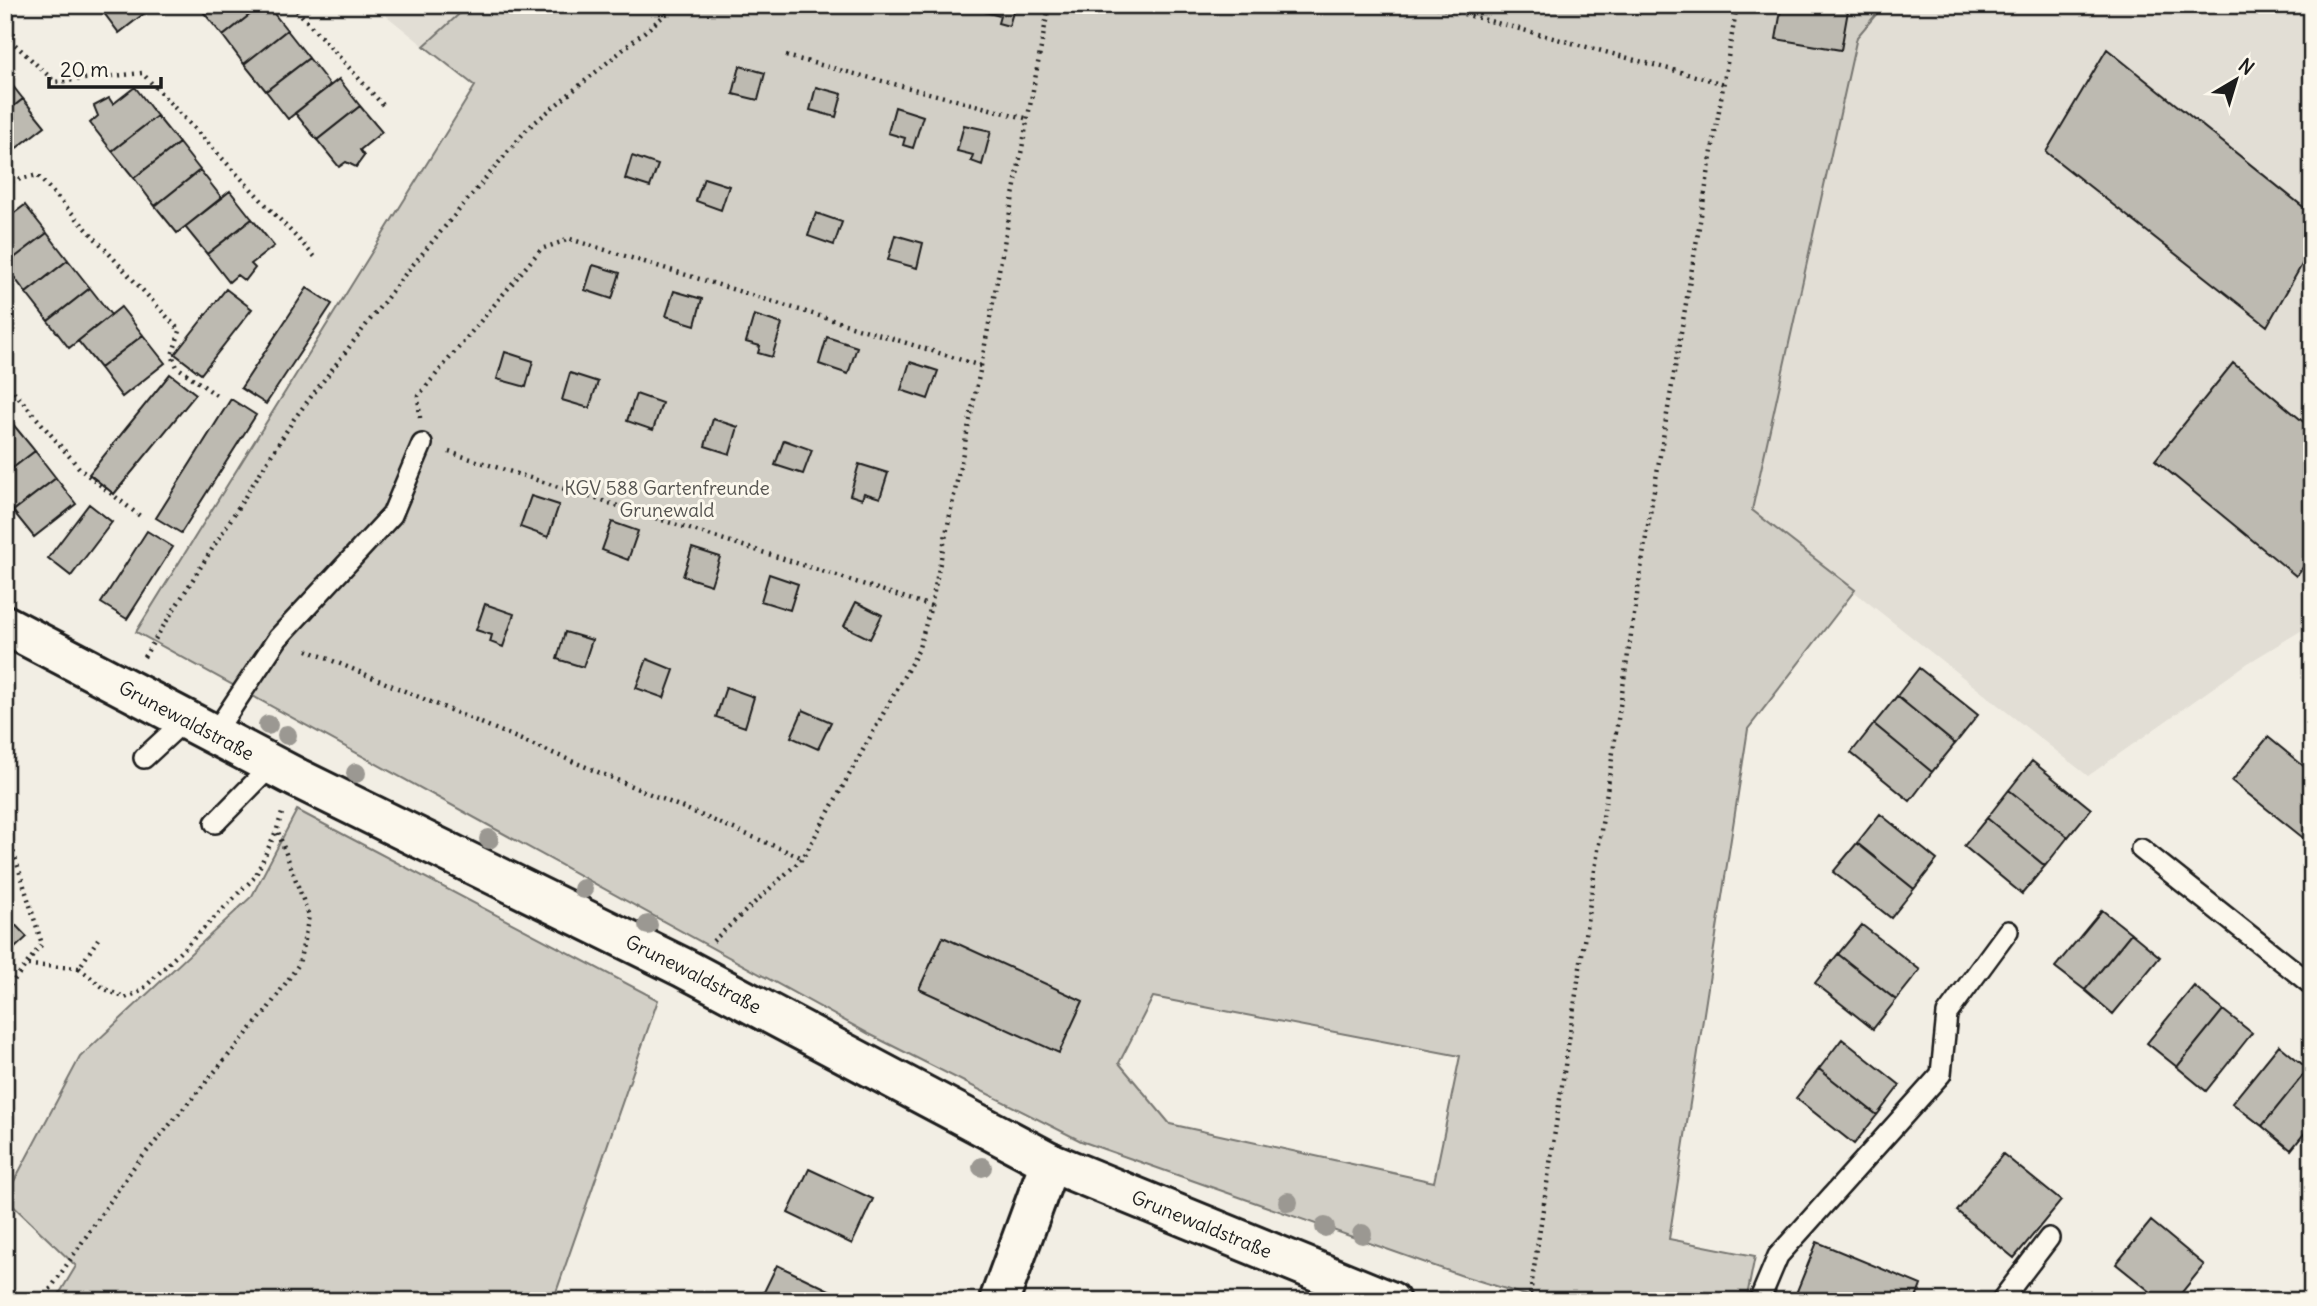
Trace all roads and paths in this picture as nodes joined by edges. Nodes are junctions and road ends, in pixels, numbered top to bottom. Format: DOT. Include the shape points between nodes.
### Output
graph roads {
  1 [pos="292,5"];
  2 [pos="677,5"];
  3 [pos="1049,5"];
  4 [pos="1430,5"];
  5 [pos="1737,5"];
  6 [pos="5,34"];
  7 [pos="786,56"];
  8 [pos="1725,84"];
  9 [pos="383,105"];
  10 [pos="1029,119"];
  11 [pos="5,183"];
  12 [pos="315,257"];
  13 [pos="981,366"];
  14 [pos="5,382"];
  15 [pos="219,397"];
  16 [pos="422,444"];
  17 [pos="140,516"];
  18 [pos="932,606"];
  19 [pos="5,625"];
  20 [pos="278,638"];
  21 [pos="125,687"];
  22 [pos="200,727"];
  23 [pos="144,758"];
  24 [pos="272,765"];
  25 [pos="215,822"];
  26 [pos="5,825"];
  27 [pos="2141,849"];
  28 [pos="803,858"];
  29 [pos="2008,931"];
  30 [pos="98,939"];
  31 [pos="27,965"];
  32 [pos="79,968"];
  33 [pos="684,968"];
  34 [pos="2312,985"];
  35 [pos="5,992"];
  36 [pos="1050,1162"];
  37 [pos="2049,1238"];
  38 [pos="41,1301"];
  39 [pos="999,1301"];
  40 [pos="1390,1301"];
  41 [pos="1529,1301"];
  42 [pos="1759,1301"];
  43 [pos="2001,1301"];
  1 -- 9 [label="path"];
  2 -- 21 [label="path" via="528,128 406,273 294,419"];
  3 -- 10 [label="path"];
  4 -- 8 [label="path"];
  5 -- 8 [label="path"];
  6 -- 12 [label="path" via="55,82 142,73"];
  7 -- 10 [label="path"];
  8 -- 41 [label="path" via="1645,543"];
  10 -- 13 [label="path"];
  11 -- 15 [label="path" via="37,175 180,331 172,355 177,367"];
  13 -- 16 [label="path" via="570,239 541,249 418,396"];
  13 -- 18 [label="path"];
  14 -- 17 [label="path" via="81,470"];
  16 -- 18 [label="path"];
  16 -- 20 [label="lane" via="392,515"];
  18 -- 28 [label="path" via="918,651"];
  19 -- 21 [label="street, Grunewaldstraße"];
  20 -- 22 [label="lane"];
  20 -- 28 [label="path"];
  21 -- 22 [label="street, Grunewaldstraße"];
  22 -- 23 [label="lane"];
  22 -- 24 [label="street, Grunewaldstraße"];
  24 -- 25 [label="lane"];
  24 -- 33 [label="street, Grunewaldstraße"];
  26 -- 31 [label="path" via="42,944"];
  27 -- 34 [label="lane"];
  28 -- 33 [label="path"];
  29 -- 42 [label="lane" via="1947,1014 1941,1074 1778,1256"];
  30 -- 32 [label="path"];
  31 -- 32 [label="path"];
  31 -- 35 [label="path"];
  32 -- 38 [label="path" via="104,989 125,998 141,991 255,877 277,829 309,916 299,964 267,1010 133,1168"];
  33 -- 36 [label="street, Grunewaldstraße"];
  36 -- 39 [label="street"];
  36 -- 40 [label="street, Grunewaldstraße"];
  37 -- 43 [label="lane"];
}
